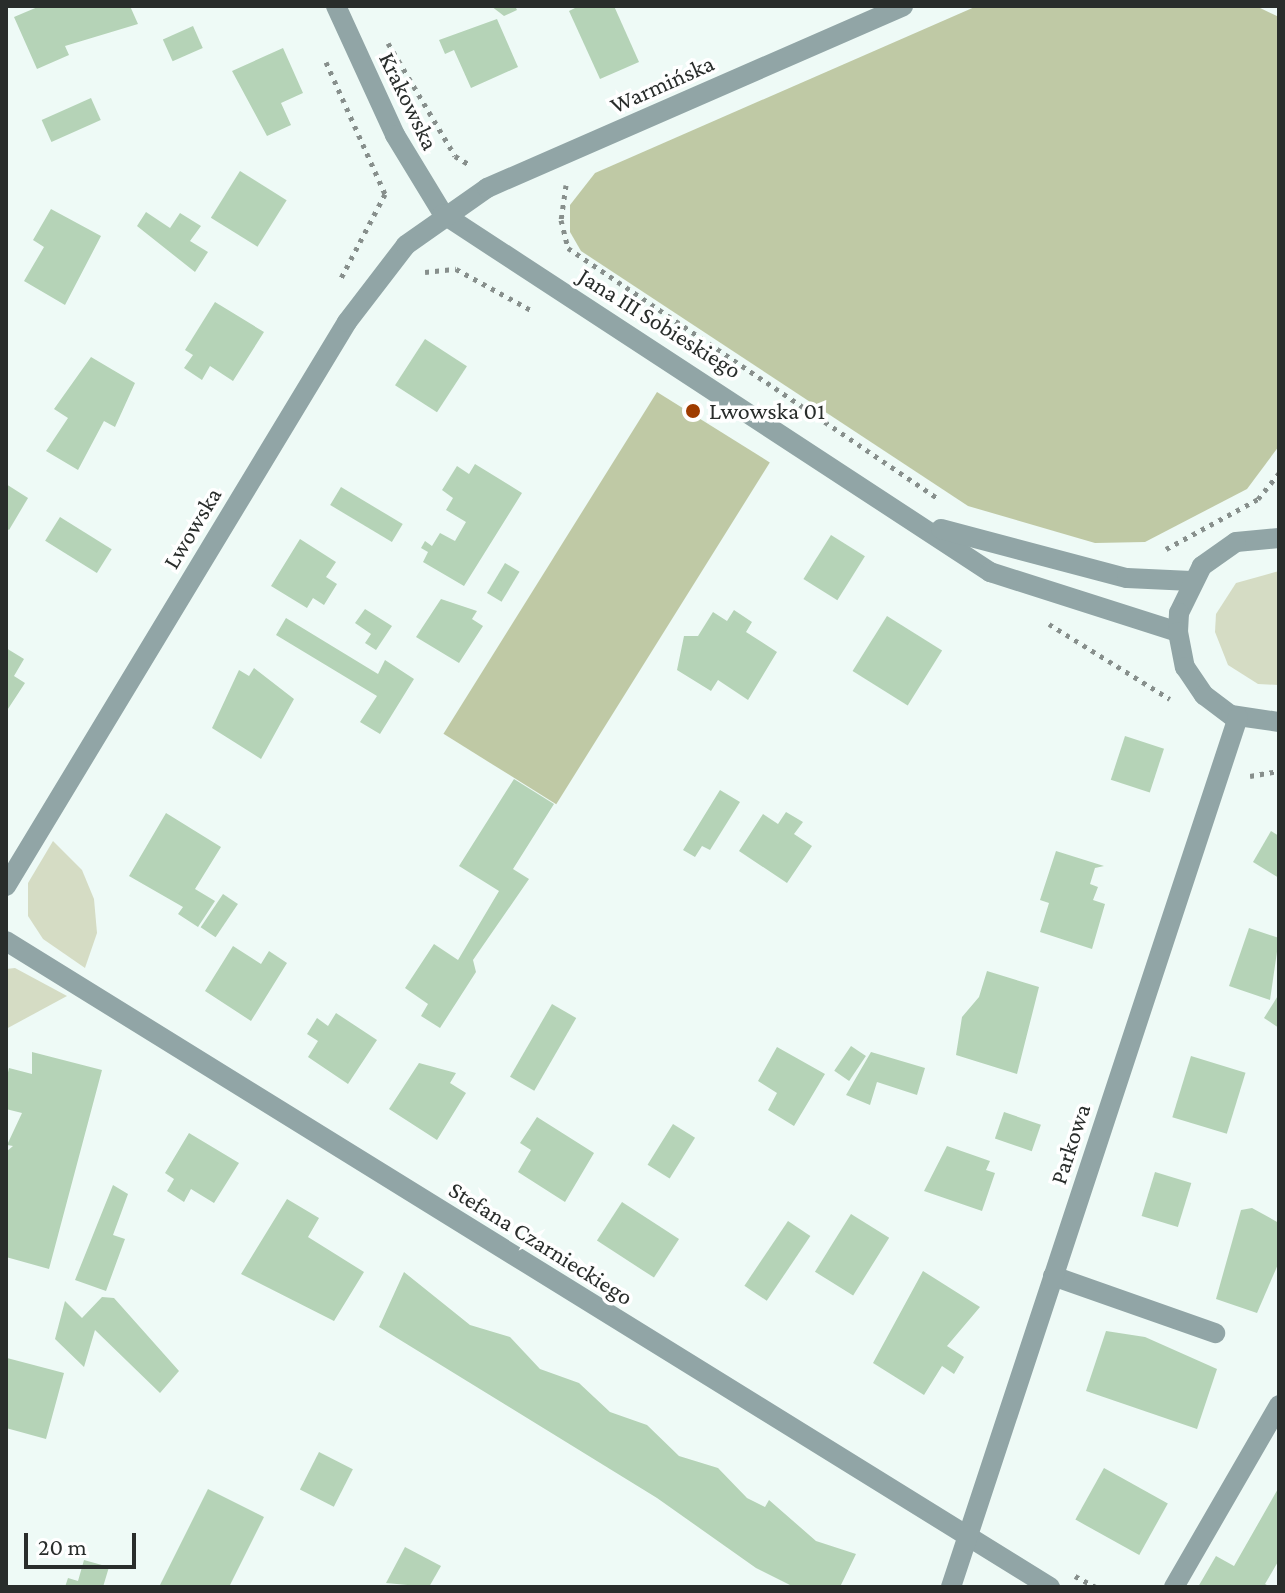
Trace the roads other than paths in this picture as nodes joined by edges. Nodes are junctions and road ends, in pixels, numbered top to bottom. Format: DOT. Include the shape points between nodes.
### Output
graph roads {
  1 [pos="336,6"];
  2 [pos="903,6"];
  3 [pos="443,214"];
  4 [pos="930,526"];
  5 [pos="1277,533"];
  6 [pos="1191,581"];
  7 [pos="1178,632"];
  8 [pos="1238,717"];
  9 [pos="1279,722"];
  10 [pos="6,886"];
  11 [pos="6,941"];
  12 [pos="1053,1276"];
  13 [pos="1215,1333"];
  14 [pos="1279,1405"];
  15 [pos="967,1539"];
  16 [pos="1055,1578"];
  17 [pos="951,1587"];
  18 [pos="1174,1587"];
  1 -- 3 [label="street, Krakowska" via="395,135"];
  2 -- 3 [label="street, Warmińska"];
  3 -- 4 [label="street, Jana III Sobieskiego"];
  3 -- 10 [label="street, Lwowska" via="406,245 347,322"];
  4 -- 6 [label="street, Jana III Sobieskiego" via="1127,578"];
  4 -- 7 [label="street, Jana III Sobieskiego" via="990,572"];
  5 -- 6 [label="street" via="1236,542"];
  6 -- 7 [label="street"];
  7 -- 8 [label="street" via="1185,667 1204,695"];
  8 -- 9 [label="street"];
  8 -- 12 [label="street, Parkowa"];
  11 -- 15 [label="street, Stefana Czarnieckiego"];
  12 -- 13 [label="street"];
  12 -- 15 [label="street, Parkowa"];
  14 -- 18 [label="street"];
  15 -- 16 [label="street, Stefana Czarnieckiego"];
  15 -- 17 [label="street, Parkowa"];
}
